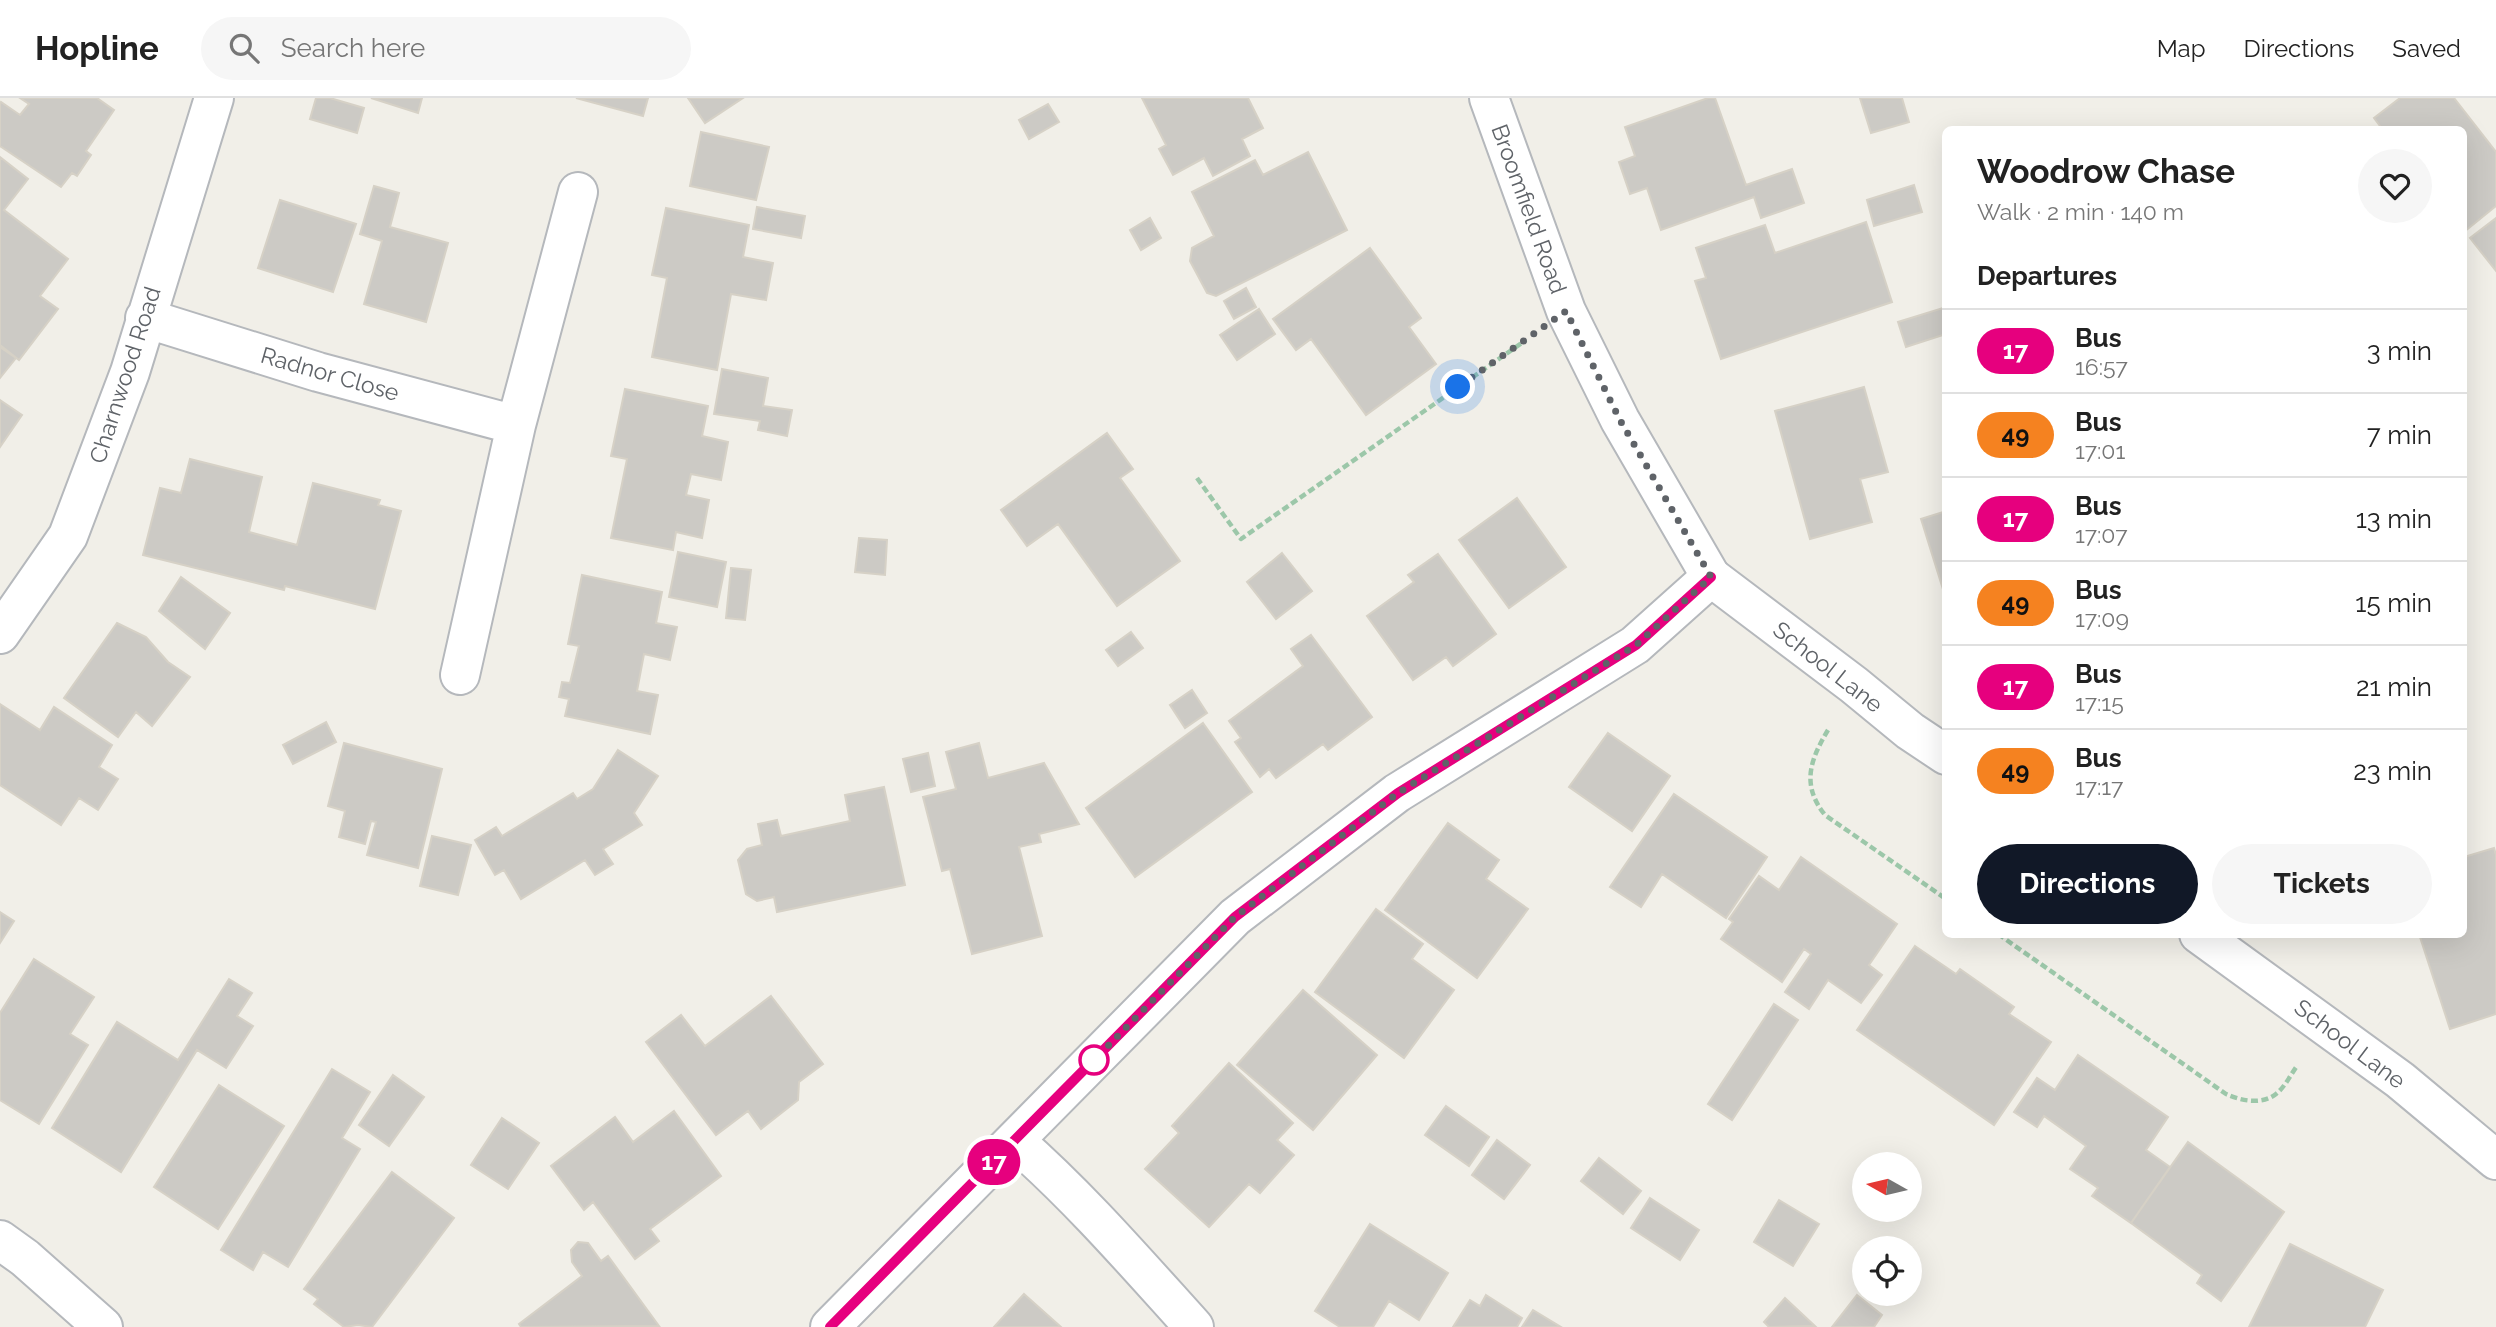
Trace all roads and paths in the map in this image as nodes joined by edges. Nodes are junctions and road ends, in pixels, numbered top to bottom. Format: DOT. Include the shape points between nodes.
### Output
graph roads {
  1 [pos="214,98"];
  2 [pos="1489,98"];
  3 [pos="578,192"];
  4 [pos="1566,311"];
  5 [pos="145,318"];
  6 [pos="516,425"];
  7 [pos="1197,478"];
  8 [pos="1711,577"];
  9 [pos="0,634"];
  10 [pos="460,675"];
  11 [pos="1854,685"];
  12 [pos="1942,752"];
  13 [pos="1942,896"];
  14 [pos="2004,938"];
  15 [pos="2205,938"];
  16 [pos="2326,1025"];
  17 [pos="1015,1141"];
  18 [pos="2496,1160"];
  19 [pos="0,1240"];
  20 [pos="103,1327"];
  21 [pos="830,1327"];
  22 [pos="1194,1327"];
  1 -- 5 [label="street, Charnwood Road"];
  2 -- 4 [label="street, Broomfield Road"];
  3 -- 6 [label="street"];
  4 -- 7 [label="path" via="1241,539"];
  4 -- 8 [label="street, Broomfield Road" via="1620,420"];
  5 -- 6 [label="street, Radnor Close" via="318,372"];
  5 -- 9 [label="street, Charnwood Road" via="113,422 68,537"];
  6 -- 10 [label="street"];
  8 -- 11 [label="street, School Lane"];
  8 -- 17 [label="street" via="1636,645 1398,793 1235,917"];
  11 -- 12 [label="street, School Lane"];
  11 -- 13 [label="path" via="1815,751 1810,768 1815,803 1825,815"];
  14 -- 16 [label="path" via="2239,1100 2277,1093"];
  15 -- 16 [label="street, School Lane"];
  16 -- 18 [label="street, School Lane"];
  17 -- 21 [label="street"];
  17 -- 22 [label="street" via="1047,1169"];
  19 -- 20 [label="street"];
}
